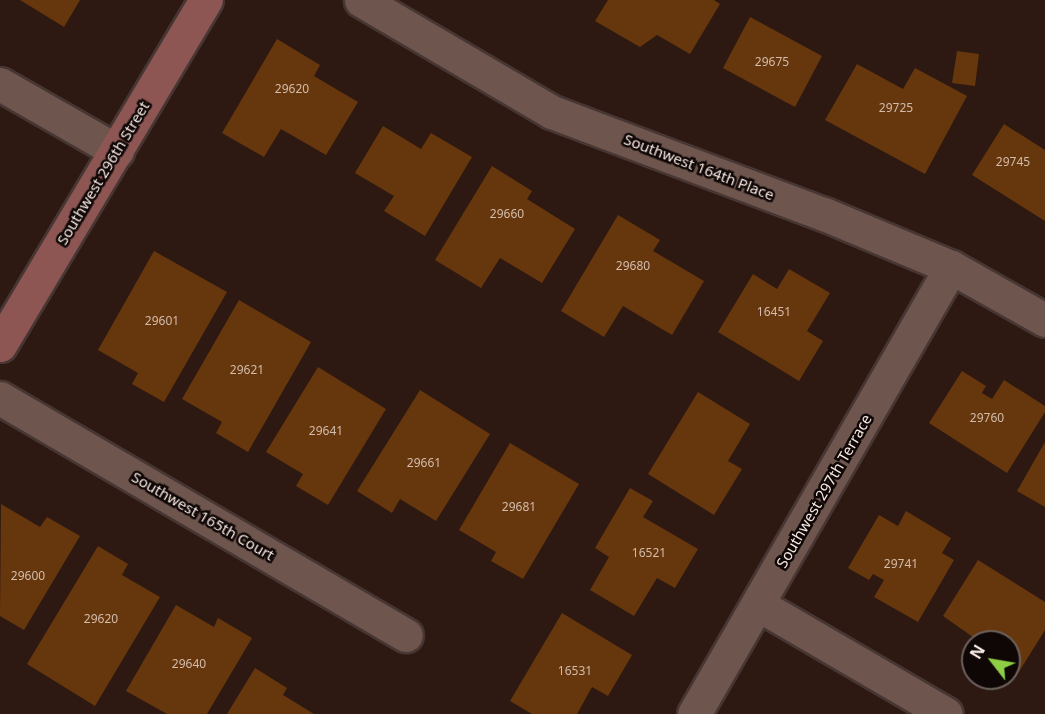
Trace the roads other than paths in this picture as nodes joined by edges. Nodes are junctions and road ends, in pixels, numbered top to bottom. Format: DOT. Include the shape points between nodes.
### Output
graph roads {
  1 [pos="206,0"];
  2 [pos="361,0"];
  3 [pos="0,84"];
  4 [pos="117,151"];
  5 [pos="951,267"];
  6 [pos="1045,320"];
  7 [pos="0,345"];
  8 [pos="0,398"];
  9 [pos="759,605"];
  10 [pos="405,635"];
  11 [pos="694,714"];
  12 [pos="946,714"];
  1 -- 4 [label="street, Southwest 296th Street"];
  2 -- 5 [label="street, Southwest 164th Place" via="552,112 824,214"];
  3 -- 4 [label="street"];
  4 -- 7 [label="street, Southwest 296th Street"];
  5 -- 6 [label="street, Southwest 164th Place"];
  5 -- 9 [label="street, Southwest 297th Terrace"];
  8 -- 10 [label="street, Southwest 165th Court"];
  9 -- 11 [label="street, Southwest 297th Terrace"];
  9 -- 12 [label="street"];
}
